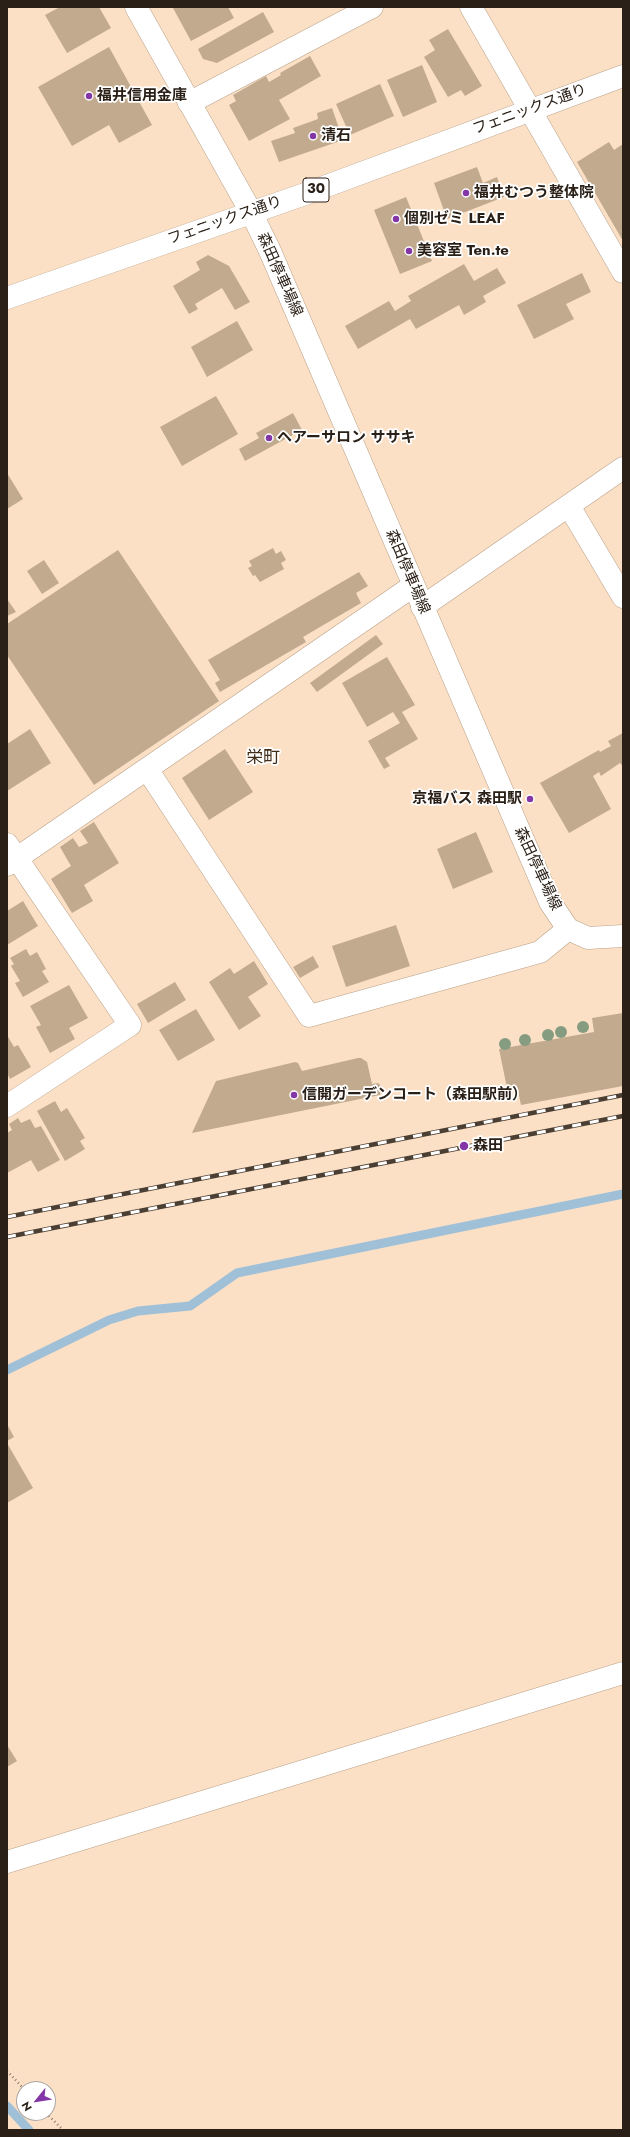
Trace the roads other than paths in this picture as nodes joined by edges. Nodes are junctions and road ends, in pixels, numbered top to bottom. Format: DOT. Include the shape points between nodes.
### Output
graph roads {
  1 [pos="136,7"];
  2 [pos="372,7"];
  3 [pos="471,7"];
  4 [pos="623,76"];
  5 [pos="190,103"];
  6 [pos="530,110"];
  7 [pos="251,212"];
  8 [pos="623,272"];
  9 [pos="7,298"];
  10 [pos="623,468"];
  11 [pos="569,506"];
  12 [pos="413,586"];
  13 [pos="623,597"];
  14 [pos="422,607"];
  15 [pos="146,769"];
  16 [pos="10,856"];
  17 [pos="568,929"];
  18 [pos="623,936"];
  19 [pos="7,1106"];
  20 [pos="623,1673"];
  21 [pos="7,1862"];
  1 -- 5 [label="street, 森田停車場線"];
  2 -- 5 [label="street"];
  3 -- 6 [label="street"];
  4 -- 6 [label="street, フェニックス通り / 30"];
  5 -- 7 [label="street, 森田停車場線"];
  6 -- 7 [label="street, フェニックス通り / 30"];
  6 -- 8 [label="street"];
  7 -- 9 [label="street, フェニックス通り / 30"];
  7 -- 12 [label="street, 森田停車場線"];
  10 -- 11 [label="street"];
  11 -- 13 [label="street"];
  11 -- 14 [label="street"];
  12 -- 14 [label="street, 森田停車場線"];
  12 -- 15 [label="street"];
  14 -- 17 [label="street, 森田停車場線" via="550,902"];
  15 -- 16 [label="street"];
  15 -- 17 [label="street" via="309,1016 540,952"];
  16 -- 19 [label="street" via="130,1025"];
  17 -- 18 [label="street" via="588,938"];
  20 -- 21 [label="street"];
}
